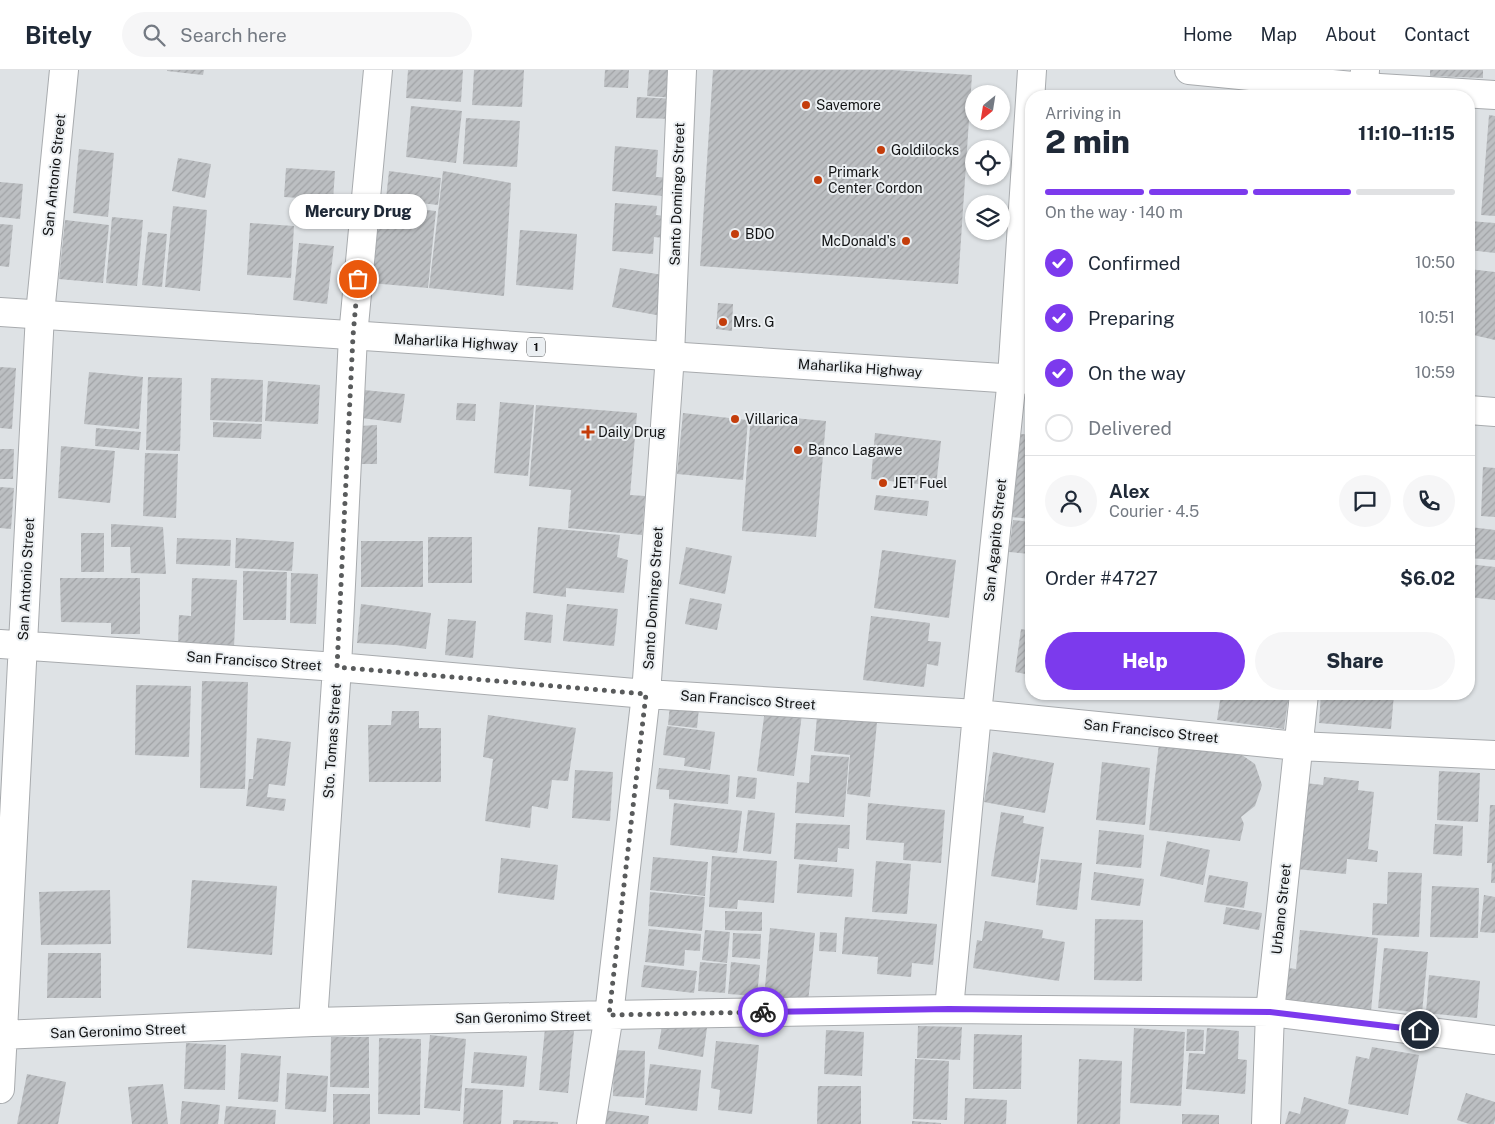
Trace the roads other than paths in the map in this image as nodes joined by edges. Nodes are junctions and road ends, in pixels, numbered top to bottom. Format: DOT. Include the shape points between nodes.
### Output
graph roads {
  1 [pos="64,70"];
  2 [pos="378,70"];
  3 [pos="682,70"];
  4 [pos="1032,70"];
  5 [pos="1189,70"];
  6 [pos="1364,84"];
  7 [pos="1031,90"];
  8 [pos="1435,90"];
  9 [pos="1475,93"];
  10 [pos="1495,95"];
  11 [pos="1025,286"];
  12 [pos="0,312"];
  13 [pos="40,314"];
  14 [pos="353,336"];
  15 [pos="670,355"];
  16 [pos="1022,379"];
  17 [pos="1475,410"];
  18 [pos="1495,412"];
  19 [pos="12,645"];
  20 [pos="337,667"];
  21 [pos="646,694"];
  22 [pos="1303,700"];
  23 [pos="977,714"];
  24 [pos="1298,746"];
  25 [pos="1495,755"];
  26 [pos="949,1009"];
  27 [pos="1270,1012"];
  28 [pos="609,1015"];
  29 [pos="313,1022"];
  30 [pos="1,1036"];
  31 [pos="1495,1040"];
  32 [pos="0,1090"];
  33 [pos="591,1124"];
  34 [pos="1266,1124"];
  1 -- 13 [label="main road, San Antonio Street"];
  2 -- 14 [label="main road, Sto. Tomas Street"];
  3 -- 15 [label="main road, Santo Domingo Street"];
  4 -- 7 [label="main road, San Agapito Street"];
  5 -- 6 [label="main road"];
  6 -- 8 [label="main road"];
  9 -- 10 [label="main road"];
  11 -- 16 [label="main road, San Agapito Street"];
  12 -- 13 [label="main road, Maharlika Highway / 1"];
  13 -- 14 [label="main road, Maharlika Highway / 1"];
  13 -- 19 [label="main road, San Antonio Street"];
  14 -- 15 [label="main road, Maharlika Highway / 1"];
  14 -- 20 [label="main road, Sto. Tomas Street"];
  15 -- 16 [label="main road, Maharlika Highway / 1"];
  15 -- 21 [label="main road, Santo Domingo Street"];
  16 -- 23 [label="main road, San Agapito Street"];
  17 -- 18 [label="main road"];
  19 -- 20 [label="main road, San Francisco Street"];
  19 -- 30 [label="main road, San Antonio Street"];
  20 -- 21 [label="main road, San Francisco Street"];
  20 -- 29 [label="main road, Sto. Tomas Street"];
  21 -- 23 [label="main road, San Francisco Street"];
  21 -- 28 [label="main road, Santo Domingo Street"];
  22 -- 24 [label="main road, Urbano Street"];
  23 -- 24 [label="main road, San Francisco Street"];
  23 -- 26 [label="main road, San Agapito Street"];
  24 -- 25 [label="main road, San Francisco Street"];
  24 -- 27 [label="main road, Urbano Street"];
  26 -- 27 [label="main road, San Geronimo Street"];
  26 -- 28 [label="main road, San Geronimo Street"];
  27 -- 31 [label="main road, San Geronimo Street"];
  27 -- 34 [label="main road, Urbano Street"];
  28 -- 29 [label="main road, San Geronimo Street"];
  28 -- 33 [label="main road, Santo Domingo Street"];
  29 -- 30 [label="main road, San Geronimo Street"];
  30 -- 32 [label="main road, San Antonio Street"];
}
